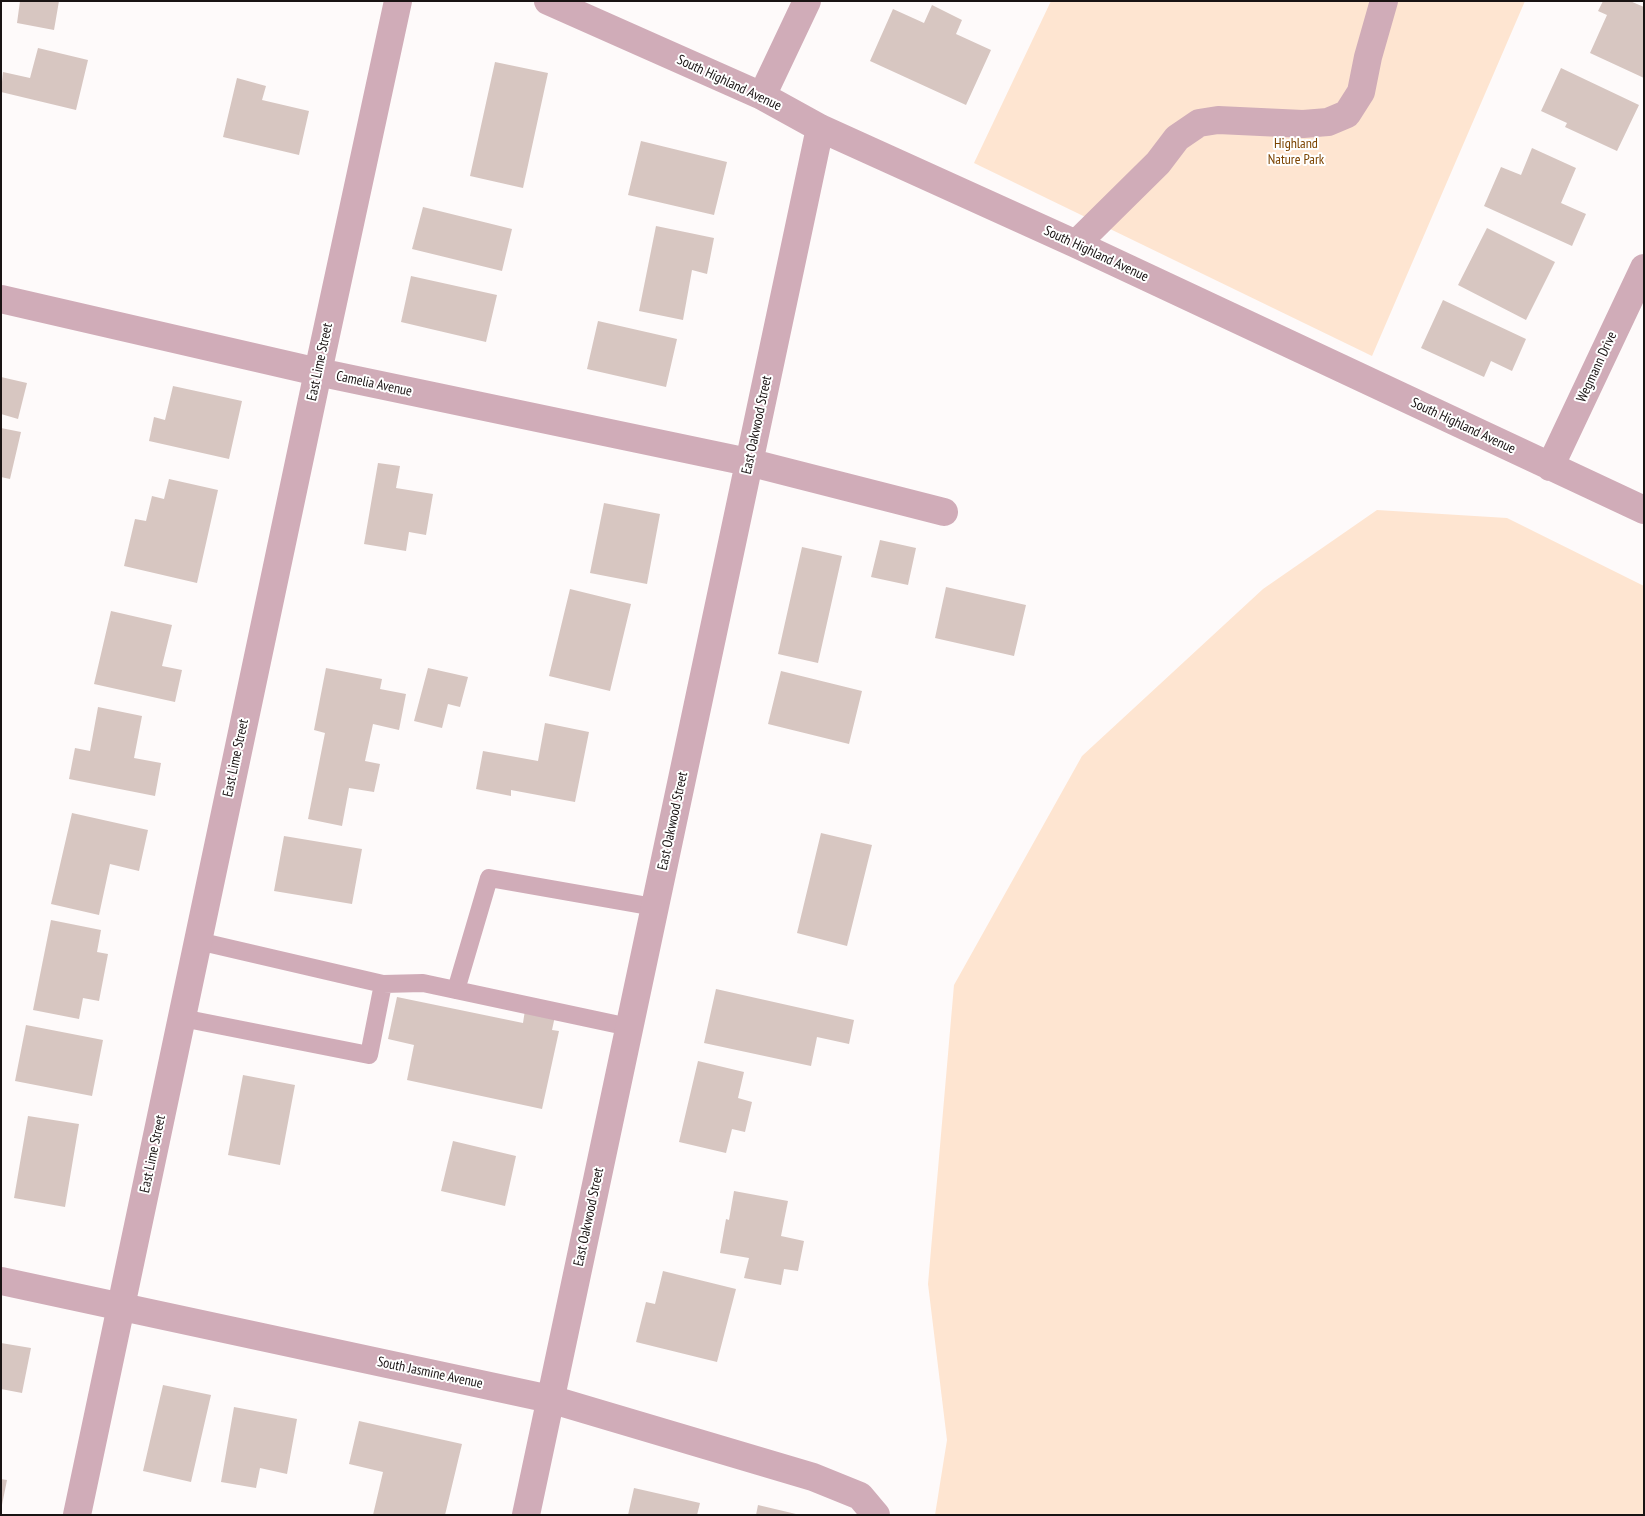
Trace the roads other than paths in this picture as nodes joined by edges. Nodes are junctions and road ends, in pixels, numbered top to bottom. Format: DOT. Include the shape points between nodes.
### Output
graph roads {
  1 [pos="398,1"];
  2 [pos="548,1"];
  3 [pos="807,1"];
  4 [pos="1384,1"];
  5 [pos="762,96"];
  6 [pos="820,128"];
  7 [pos="1076,244"];
  8 [pos="1644,268"];
  9 [pos="1,299"];
  10 [pos="318,372"];
  11 [pos="748,462"];
  12 [pos="1550,467"];
  13 [pos="1644,510"];
  14 [pos="944,512"];
  15 [pos="654,908"];
  16 [pos="198,941"];
  17 [pos="383,984"];
  18 [pos="456,990"];
  19 [pos="182,1018"];
  20 [pos="629,1027"];
  21 [pos="1,1281"];
  22 [pos="121,1307"];
  23 [pos="550,1399"];
  24 [pos="77,1515"];
  25 [pos="526,1515"];
  26 [pos="876,1515"];
  1 -- 10 [label="street, East Lime Street"];
  2 -- 5 [label="street, South Highland Avenue"];
  3 -- 5 [label="street"];
  4 -- 7 [label="street" via="1361,92 1347,114 1328,122 1303,124 1218,120 1199,123 1177,138 1158,163"];
  5 -- 6 [label="street, South Highland Avenue"];
  6 -- 7 [label="street, South Highland Avenue"];
  6 -- 11 [label="street, East Oakwood Street"];
  7 -- 12 [label="street, South Highland Avenue"];
  8 -- 12 [label="street, Wegmann Drive"];
  9 -- 10 [label="street, Camelia Avenue"];
  10 -- 11 [label="street, Camelia Avenue"];
  10 -- 16 [label="street, East Lime Street"];
  11 -- 14 [label="street, Camelia Avenue"];
  11 -- 15 [label="street, East Oakwood Street"];
  12 -- 13 [label="street, South Highland Avenue"];
  15 -- 18 [label="lane" via="489,878"];
  15 -- 20 [label="street, East Oakwood Street"];
  16 -- 17 [label="lane"];
  16 -- 19 [label="street, East Lime Street"];
  17 -- 18 [label="lane" via="423,983"];
  17 -- 19 [label="lane" via="368,1055"];
  18 -- 20 [label="lane"];
  19 -- 22 [label="street, East Lime Street"];
  20 -- 23 [label="street, East Oakwood Street"];
  21 -- 22 [label="street, South Jasmine Avenue"];
  22 -- 23 [label="street, South Jasmine Avenue"];
  22 -- 24 [label="street, East Lime Street"];
  23 -- 25 [label="street, East Oakwood Street"];
  23 -- 26 [label="street, South Jasmine Avenue" via="813,1477 851,1492 866,1502"];
}
